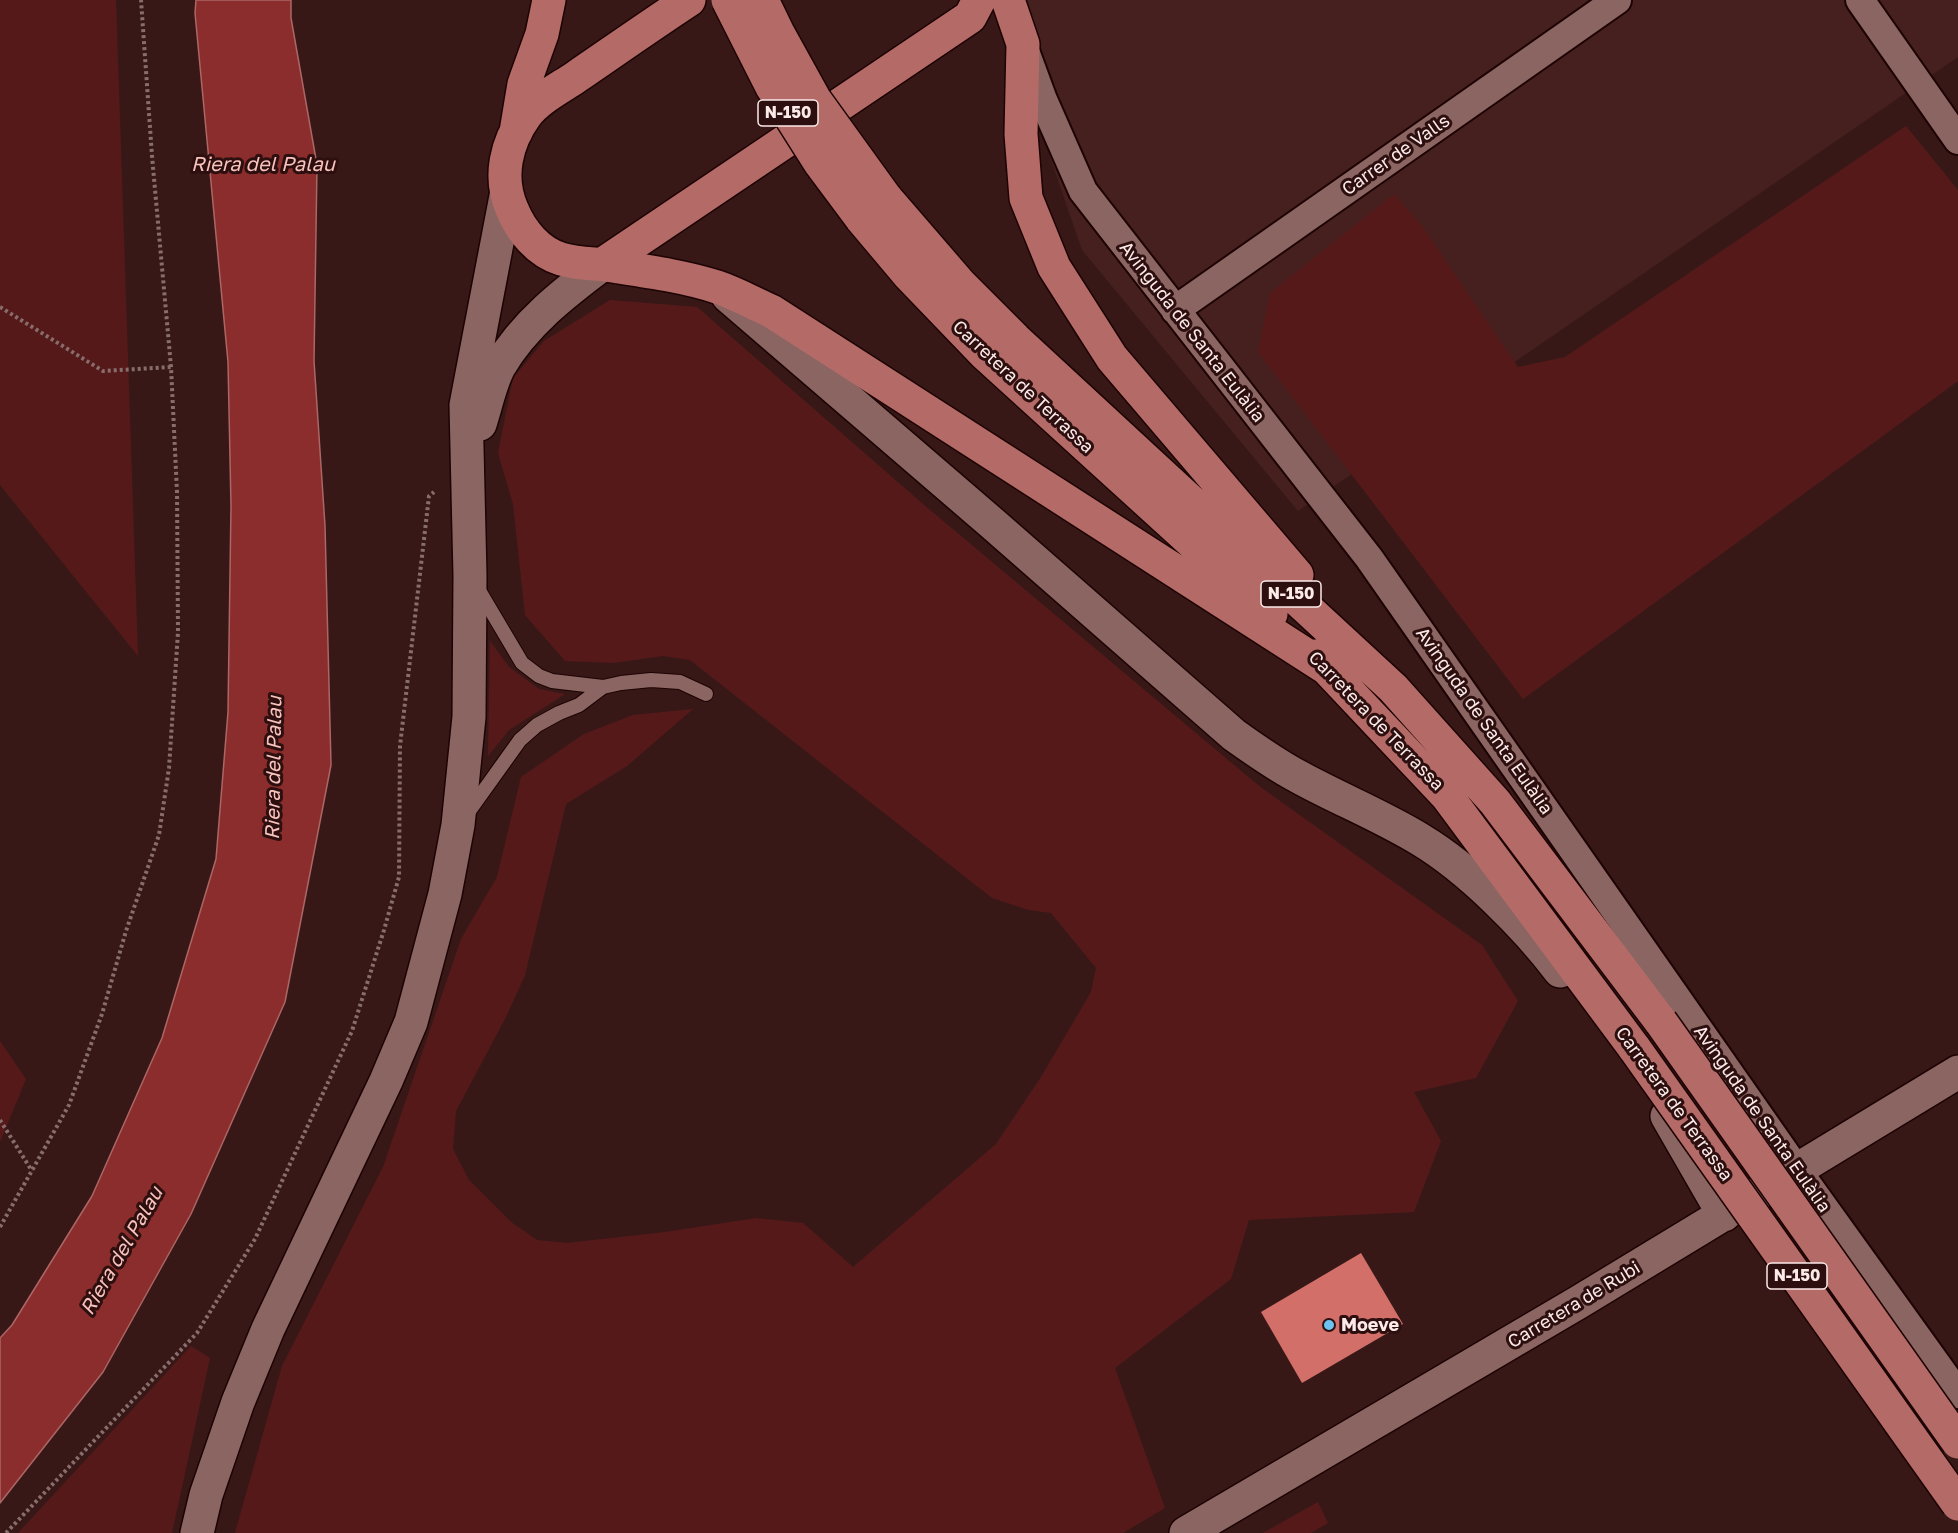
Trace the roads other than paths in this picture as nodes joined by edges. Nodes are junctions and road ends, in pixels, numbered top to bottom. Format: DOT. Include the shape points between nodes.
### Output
graph roads {
  1 [pos="549,0"];
  2 [pos="689,0"];
  3 [pos="728,0"];
  4 [pos="762,0"];
  5 [pos="979,0"];
  6 [pos="1008,0"];
  7 [pos="1617,0"];
  8 [pos="1860,0"];
  9 [pos="1023,44"];
  10 [pos="515,134"];
  11 [pos="1958,140"];
  12 [pos="506,196"];
  13 [pos="873,208"];
  14 [pos="603,264"];
  15 [pos="718,287"];
  16 [pos="1175,310"];
  17 [pos="467,469"];
  18 [pos="470,576"];
  19 [pos="1331,671"];
  20 [pos="603,687"];
  21 [pos="1393,688"];
  22 [pos="706,694"];
  23 [pos="458,825"];
  24 [pos="1958,1072"];
  25 [pos="1797,1170"];
  26 [pos="1724,1215"];
  27 [pos="1958,1394"];
  28 [pos="1958,1443"];
  29 [pos="1958,1504"];
  30 [pos="197,1533"];
  31 [pos="1186,1533"];
  1 -- 10 [label="main road" via="524,84"];
  2 -- 10 [label="main road" via="552,93 528,113"];
  3 -- 13 [label="main road, Carretera de Terrassa / N-150, bridge" via="759,62 820,163"];
  4 -- 13 [label="main road, Carretera de Terrassa / N-150, bridge"];
  5 -- 14 [label="main road" via="970,16"];
  6 -- 9 [label="main road"];
  7 -- 16 [label="street, Carrer de Valls"];
  8 -- 11 [label="street"];
  9 -- 16 [label="street, Avinguda de Santa Eulàlia" via="1083,191"];
  9 -- 21 [label="main road" via="1021,134 1026,198 1054,267 1112,358"];
  10 -- 12 [label="main road" via="507,153"];
  12 -- 14 [label="main road" via="517,222 539,247 562,259"];
  12 -- 17 [label="street" via="466,405"];
  13 -- 19 [label="main road, Carretera de Terrassa / N-150" via="909,274 985,354"];
  13 -- 21 [label="main road, Carretera de Terrassa / N-150" via="961,285"];
  14 -- 15 [label="main road"];
  14 -- 17 [label="street" via="534,321 499,368"];
  15 -- 19 [label="main road" via="771,311"];
  15 -- 26 [label="street" via="1234,735 1297,776 1421,840 1464,871 1526,931 1609,1036 1657,1100"];
  16 -- 25 [label="street, Avinguda de Santa Eulàlia" via="1369,558"];
  17 -- 18 [label="street"];
  18 -- 20 [label="lane" via="522,663 552,681"];
  18 -- 23 [label="street" via="470,717"];
  19 -- 29 [label="main road, Carretera de Terrassa / N-150, bridge" via="1447,796 1635,1049"];
  20 -- 22 [label="lane" via="651,680 680,682"];
  20 -- 23 [label="lane" via="579,705 537,725 520,740"];
  21 -- 28 [label="main road, Carretera de Terrassa / N-150, bridge" via="1495,802 1661,1022"];
  23 -- 30 [label="street" via="446,894 411,1022 259,1350 206,1495"];
  24 -- 25 [label="street, Carretera de Rubi"];
  25 -- 26 [label="street, Carretera de Rubi"];
  25 -- 27 [label="street, Avinguda de Santa Eulàlia"];
  26 -- 31 [label="street, Carretera de Rubi"];
}
